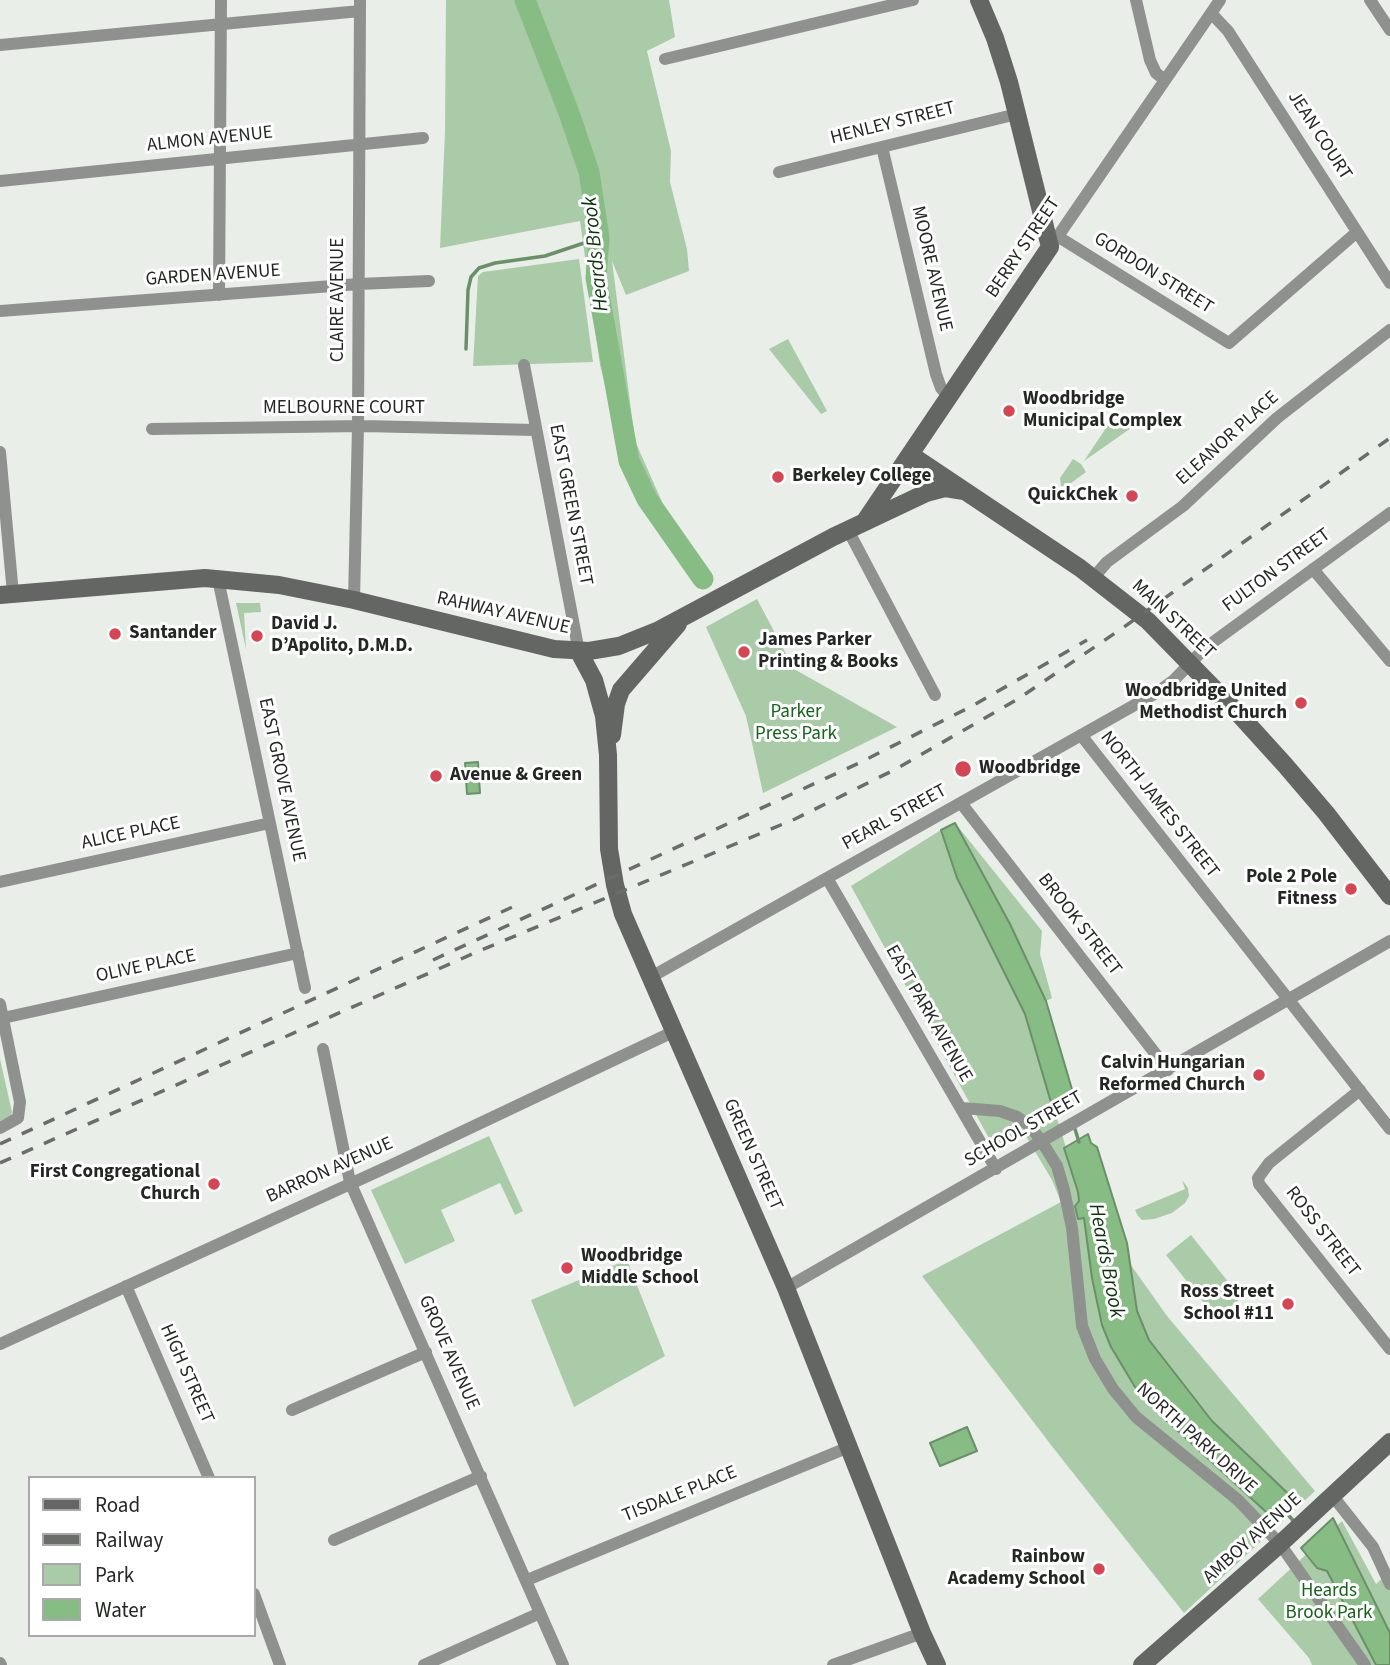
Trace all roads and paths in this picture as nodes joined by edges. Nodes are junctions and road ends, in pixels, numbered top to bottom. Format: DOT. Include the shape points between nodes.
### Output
graph roads {
  1 [pos="221,0"];
  2 [pos="913,0"];
  3 [pos="979,0"];
  4 [pos="1136,0"];
  5 [pos="1220,0"];
  6 [pos="1370,0"];
  7 [pos="360,5"];
  8 [pos="1211,13"];
  9 [pos="220,24"];
  10 [pos="1390,30"];
  11 [pos="0,44"];
  12 [pos="664,59"];
  13 [pos="1165,80"];
  14 [pos="1017,114"];
  15 [pos="423,138"];
  16 [pos="359,144"];
  17 [pos="882,146"];
  18 [pos="220,158"];
  19 [pos="779,172"];
  20 [pos="0,181"];
  21 [pos="1357,232"];
  22 [pos="1054,242"];
  23 [pos="429,281"];
  24 [pos="1390,283"];
  25 [pos="359,284"];
  26 [pos="219,295"];
  27 [pos="0,311"];
  28 [pos="1390,330"];
  29 [pos="524,365"];
  30 [pos="949,397"];
  31 [pos="358,426"];
  32 [pos="152,429"];
  33 [pos="535,430"];
  34 [pos="0,452"];
  35 [pos="911,455"];
  36 [pos="964,491"];
  37 [pos="1390,513"];
  38 [pos="865,521"];
  39 [pos="848,530"];
  40 [pos="1312,569"];
  41 [pos="1094,577"];
  42 [pos="218,579"];
  43 [pos="6,595"];
  44 [pos="354,600"];
  45 [pos="684,616"];
  46 [pos="579,652"];
  47 [pos="1390,661"];
  48 [pos="1190,663"];
  49 [pos="935,695"];
  50 [pos="1081,735"];
  51 [pos="608,769"];
  52 [pos="961,803"];
  53 [pos="270,823"];
  54 [pos="827,878"];
  55 [pos="0,882"];
  56 [pos="1388,890"];
  57 [pos="1390,941"];
  58 [pos="298,953"];
  59 [pos="650,977"];
  60 [pos="305,988"];
  61 [pos="1288,1000"];
  62 [pos="0,1004"];
  63 [pos="3,1018"];
  64 [pos="675,1031"];
  65 [pos="323,1049"];
  66 [pos="1168,1070"];
  67 [pos="1360,1090"];
  68 [pos="961,1108"];
  69 [pos="0,1128"];
  70 [pos="1390,1129"];
  71 [pos="1042,1142"];
  72 [pos="996,1169"];
  73 [pos="350,1182"];
  74 [pos="126,1286"];
  75 [pos="786,1288"];
  76 [pos="0,1344"];
  77 [pos="1390,1349"];
  78 [pos="426,1352"];
  79 [pos="292,1410"];
  80 [pos="1390,1442"];
  81 [pos="849,1447"];
  82 [pos="208,1476"];
  83 [pos="481,1476"];
  84 [pos="1326,1501"];
  85 [pos="1285,1539"];
  86 [pos="334,1540"];
  87 [pos="527,1580"];
  88 [pos="1390,1584"];
  89 [pos="256,1599"];
  90 [pos="540,1613"];
  91 [pos="922,1633"];
  92 [pos="1150,1662"];
  93 [pos="281,1665"];
  94 [pos="424,1665"];
  95 [pos="563,1665"];
  96 [pos="833,1665"];
  97 [pos="937,1665"];
  98 [pos="1365,1665"];
  1 -- 9 [label="street"];
  2 -- 12 [label="street"];
  3 -- 14 [label="street"];
  4 -- 13 [label="street" via="1150,60"];
  5 -- 8 [label="street, BERRY STREET"];
  6 -- 10 [label="street"];
  7 -- 9 [label="street"];
  7 -- 16 [label="street, CLAIRE AVENUE"];
  8 -- 13 [label="street, BERRY STREET"];
  8 -- 21 [label="street, JEAN COURT" via="1228,31"];
  9 -- 11 [label="street"];
  9 -- 18 [label="street"];
  13 -- 22 [label="street, BERRY STREET"];
  14 -- 17 [label="street, HENLEY STREET"];
  14 -- 22 [label="street"];
  15 -- 16 [label="street, ALMON AVENUE"];
  16 -- 18 [label="street, ALMON AVENUE"];
  16 -- 25 [label="street, CLAIRE AVENUE"];
  17 -- 19 [label="street, HENLEY STREET"];
  17 -- 30 [label="street, MOORE AVENUE" via="936,374"];
  18 -- 20 [label="street, ALMON AVENUE"];
  18 -- 26 [label="street"];
  21 -- 22 [label="street, GORDON STREET" via="1229,343"];
  21 -- 24 [label="street, JEAN COURT"];
  22 -- 30 [label="street, BERRY STREET"];
  23 -- 25 [label="street, GARDEN AVENUE"];
  25 -- 26 [label="street, GARDEN AVENUE"];
  25 -- 31 [label="street, CLAIRE AVENUE"];
  26 -- 27 [label="street, GARDEN AVENUE"];
  28 -- 41 [label="street, ELEANOR PLACE" via="1277,418 1183,506 1107,562"];
  29 -- 33 [label="street, EAST GREEN STREET"];
  30 -- 35 [label="street, BERRY STREET"];
  31 -- 32 [label="street, MELBOURNE COURT"];
  31 -- 33 [label="street, MELBOURNE COURT"];
  31 -- 44 [label="street, CLAIRE AVENUE"];
  33 -- 46 [label="street, EAST GREEN STREET"];
  34 -- 43 [label="street"];
  35 -- 36 [label="street, MAIN STREET"];
  35 -- 38 [label="street, BERRY STREET"];
  36 -- 38 [label="street, RAHWAY AVENUE" via="932,491"];
  36 -- 41 [label="street, MAIN STREET"];
  37 -- 40 [label="street, FULTON STREET"];
  38 -- 39 [label="street, RAHWAY AVENUE"];
  39 -- 45 [label="street, RAHWAY AVENUE"];
  39 -- 49 [label="street"];
  40 -- 47 [label="street"];
  40 -- 48 [label="street, FULTON STREET"];
  41 -- 48 [label="street, MAIN STREET"];
  42 -- 43 [label="street, RAHWAY AVENUE"];
  42 -- 44 [label="street, RAHWAY AVENUE" via="286,585"];
  42 -- 53 [label="street, EAST GROVE AVENUE"];
  44 -- 46 [label="street, RAHWAY AVENUE"];
  45 -- 46 [label="street, RAHWAY AVENUE" via="619,646"];
  45 -- 51 [label="street" via="621,690"];
  46 -- 51 [label="street, GREEN STREET" via="601,703"];
  48 -- 50 [label="street, PEARL STREET" via="1162,689"];
  48 -- 56 [label="street, MAIN STREET" via="1295,777"];
  50 -- 52 [label="street, PEARL STREET"];
  50 -- 61 [label="street, NORTH JAMES STREET"];
  51 -- 59 [label="street, GREEN STREET" via="613,876 623,914"];
  52 -- 54 [label="street, PEARL STREET"];
  52 -- 66 [label="street, BROOK STREET"];
  53 -- 55 [label="street, ALICE PLACE"];
  53 -- 58 [label="street, EAST GROVE AVENUE"];
  54 -- 59 [label="street, PEARL STREET"];
  54 -- 68 [label="street, EAST PARK AVENUE"];
  57 -- 61 [label="street, SCHOOL STREET"];
  58 -- 60 [label="street, EAST GROVE AVENUE"];
  58 -- 63 [label="street, OLIVE PLACE"];
  59 -- 64 [label="street, GREEN STREET"];
  61 -- 66 [label="street, SCHOOL STREET"];
  61 -- 67 [label="street, NORTH JAMES STREET"];
  62 -- 63 [label="street"];
  63 -- 69 [label="street" via="20,1111 18,1118"];
  64 -- 73 [label="street, BARRON AVENUE"];
  64 -- 75 [label="street, GREEN STREET"];
  65 -- 73 [label="street, GROVE AVENUE"];
  66 -- 71 [label="street, SCHOOL STREET"];
  67 -- 70 [label="street, NORTH JAMES STREET"];
  67 -- 77 [label="street, ROSS STREET" via="1269,1163 1258,1178"];
  68 -- 71 [label="street, NORTH PARK DRIVE" via="1017,1117"];
  68 -- 72 [label="street, EAST PARK AVENUE"];
  71 -- 72 [label="street, SCHOOL STREET"];
  71 -- 85 [label="street, NORTH PARK DRIVE" via="1057,1166 1064,1190 1082,1326 1113,1389 1136,1416"];
  72 -- 75 [label="street, SCHOOL STREET"];
  73 -- 74 [label="street, BARRON AVENUE"];
  73 -- 78 [label="street, GROVE AVENUE"];
  74 -- 76 [label="street, BARRON AVENUE"];
  74 -- 82 [label="street, HIGH STREET"];
  75 -- 81 [label="street, GREEN STREET"];
  78 -- 79 [label="street"];
  78 -- 83 [label="street, GROVE AVENUE"];
  80 -- 84 [label="street, AMBOY AVENUE"];
  81 -- 87 [label="street, TISDALE PLACE"];
  81 -- 91 [label="street, GREEN STREET"];
  83 -- 86 [label="street"];
  83 -- 87 [label="street, GROVE AVENUE"];
  84 -- 85 [label="street, AMBOY AVENUE"];
  84 -- 88 [label="street" via="1373,1547"];
  85 -- 92 [label="street, AMBOY AVENUE"];
  85 -- 98 [label="street, NORTH PARK DRIVE"];
  87 -- 90 [label="street, GROVE AVENUE"];
  89 -- 93 [label="street"];
  90 -- 94 [label="street"];
  90 -- 95 [label="street, GROVE AVENUE"];
  91 -- 96 [label="street"];
  91 -- 97 [label="street, GREEN STREET"];
}
